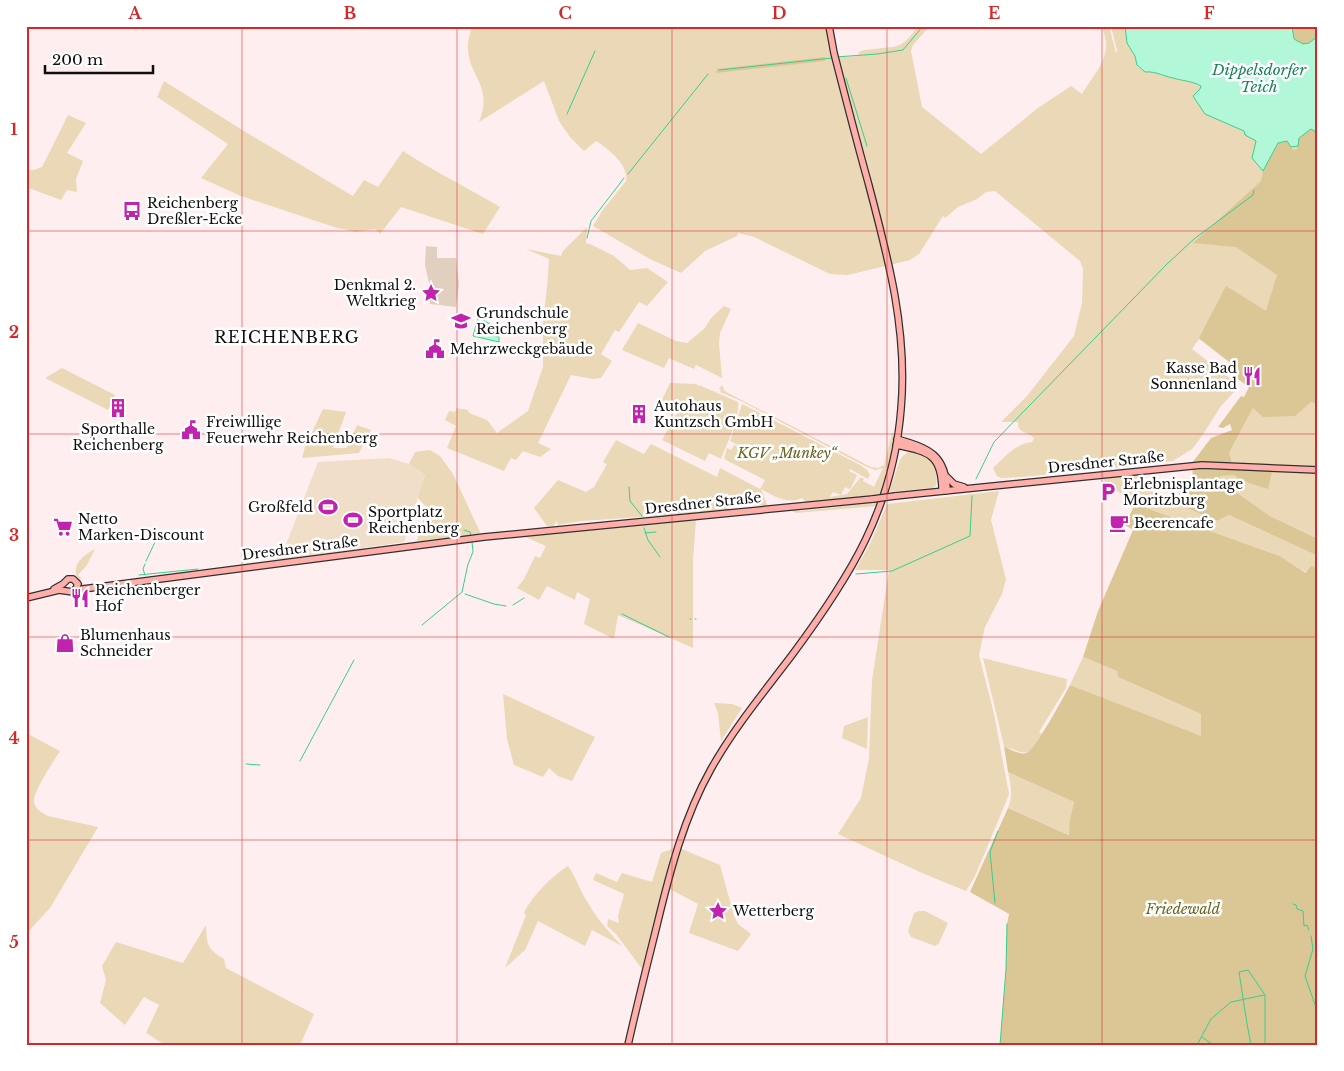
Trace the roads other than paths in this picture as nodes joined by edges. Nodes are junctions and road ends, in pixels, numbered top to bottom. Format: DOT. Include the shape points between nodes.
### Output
graph roads {
  1 [pos="829,26"];
  2 [pos="897,442"];
  3 [pos="913,448"];
  4 [pos="893,462"];
  5 [pos="1318,470"];
  6 [pos="947,477"];
  7 [pos="971,488"];
  8 [pos="944,491"];
  9 [pos="63,584"];
  10 [pos="76,587"];
  11 [pos="65,591"];
  12 [pos="47,592"];
  13 [pos="26,598"];
  14 [pos="628,1045"];
  1 -- 2 [label="main road" via="898,309 903,365"];
  2 -- 3 [label="main road"];
  2 -- 4 [label="main road"];
  2 -- 6 [label="main road" via="933,454 941,462"];
  3 -- 4 [label="main road" via="904,450"];
  3 -- 8 [label="main road" via="937,462"];
  4 -- 14 [label="main road" via="873,525 849,572 732,735 698,794 672,865"];
  5 -- 7 [label="main road, Dresdner Straße" via="1202,465"];
  6 -- 7 [label="main road" via="954,484"];
  6 -- 8 [label="main road"];
  7 -- 8 [label="main road, Dresdner Straße"];
  8 -- 10 [label="main road, Dresdner Straße, bridge" via="484,537"];
  9 -- 10 [label="main road" via="70,579"];
  9 -- 11 [label="main road"];
  9 -- 12 [label="main road"];
  10 -- 11 [label="main road"];
  11 -- 12 [label="main road"];
  12 -- 13 [label="main road"];
}
